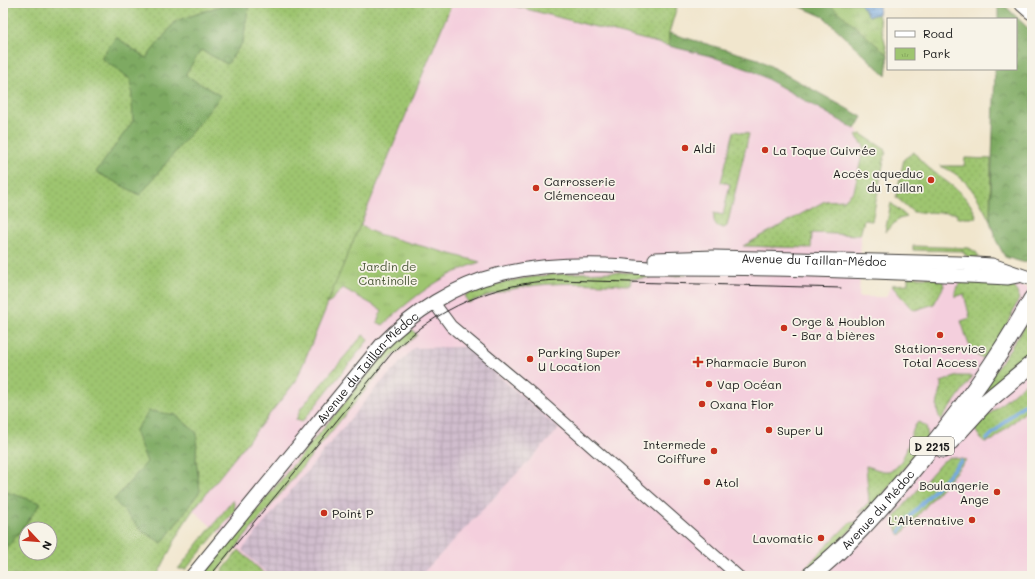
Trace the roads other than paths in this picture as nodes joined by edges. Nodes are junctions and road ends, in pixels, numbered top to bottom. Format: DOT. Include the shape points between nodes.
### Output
graph roads {
  1 [pos="1023,3"];
  2 [pos="1032,11"];
  3 [pos="1032,280"];
  4 [pos="1032,298"];
  5 [pos="434,303"];
  6 [pos="1032,364"];
  7 [pos="192,576"];
  8 [pos="738,576"];
  9 [pos="810,576"];
  10 [pos="826,576"];
  1 -- 2 [label="main road"];
  3 -- 5 [label="street, Avenue du Taillan-Médoc" via="1018,276 1008,278 910,272 722,267 631,268 608,265 545,267 499,274 468,285"];
  4 -- 9 [label="main road, Avenue du Médoc / D 2215" via="993,364 942,434 863,526"];
  5 -- 7 [label="street, Avenue du Taillan-Médoc" via="409,319 381,345"];
  5 -- 8 [label="street" via="451,326 531,393"];
  6 -- 10 [label="main road, Avenue du Médoc / D 2215" via="985,403 860,544"];
}
